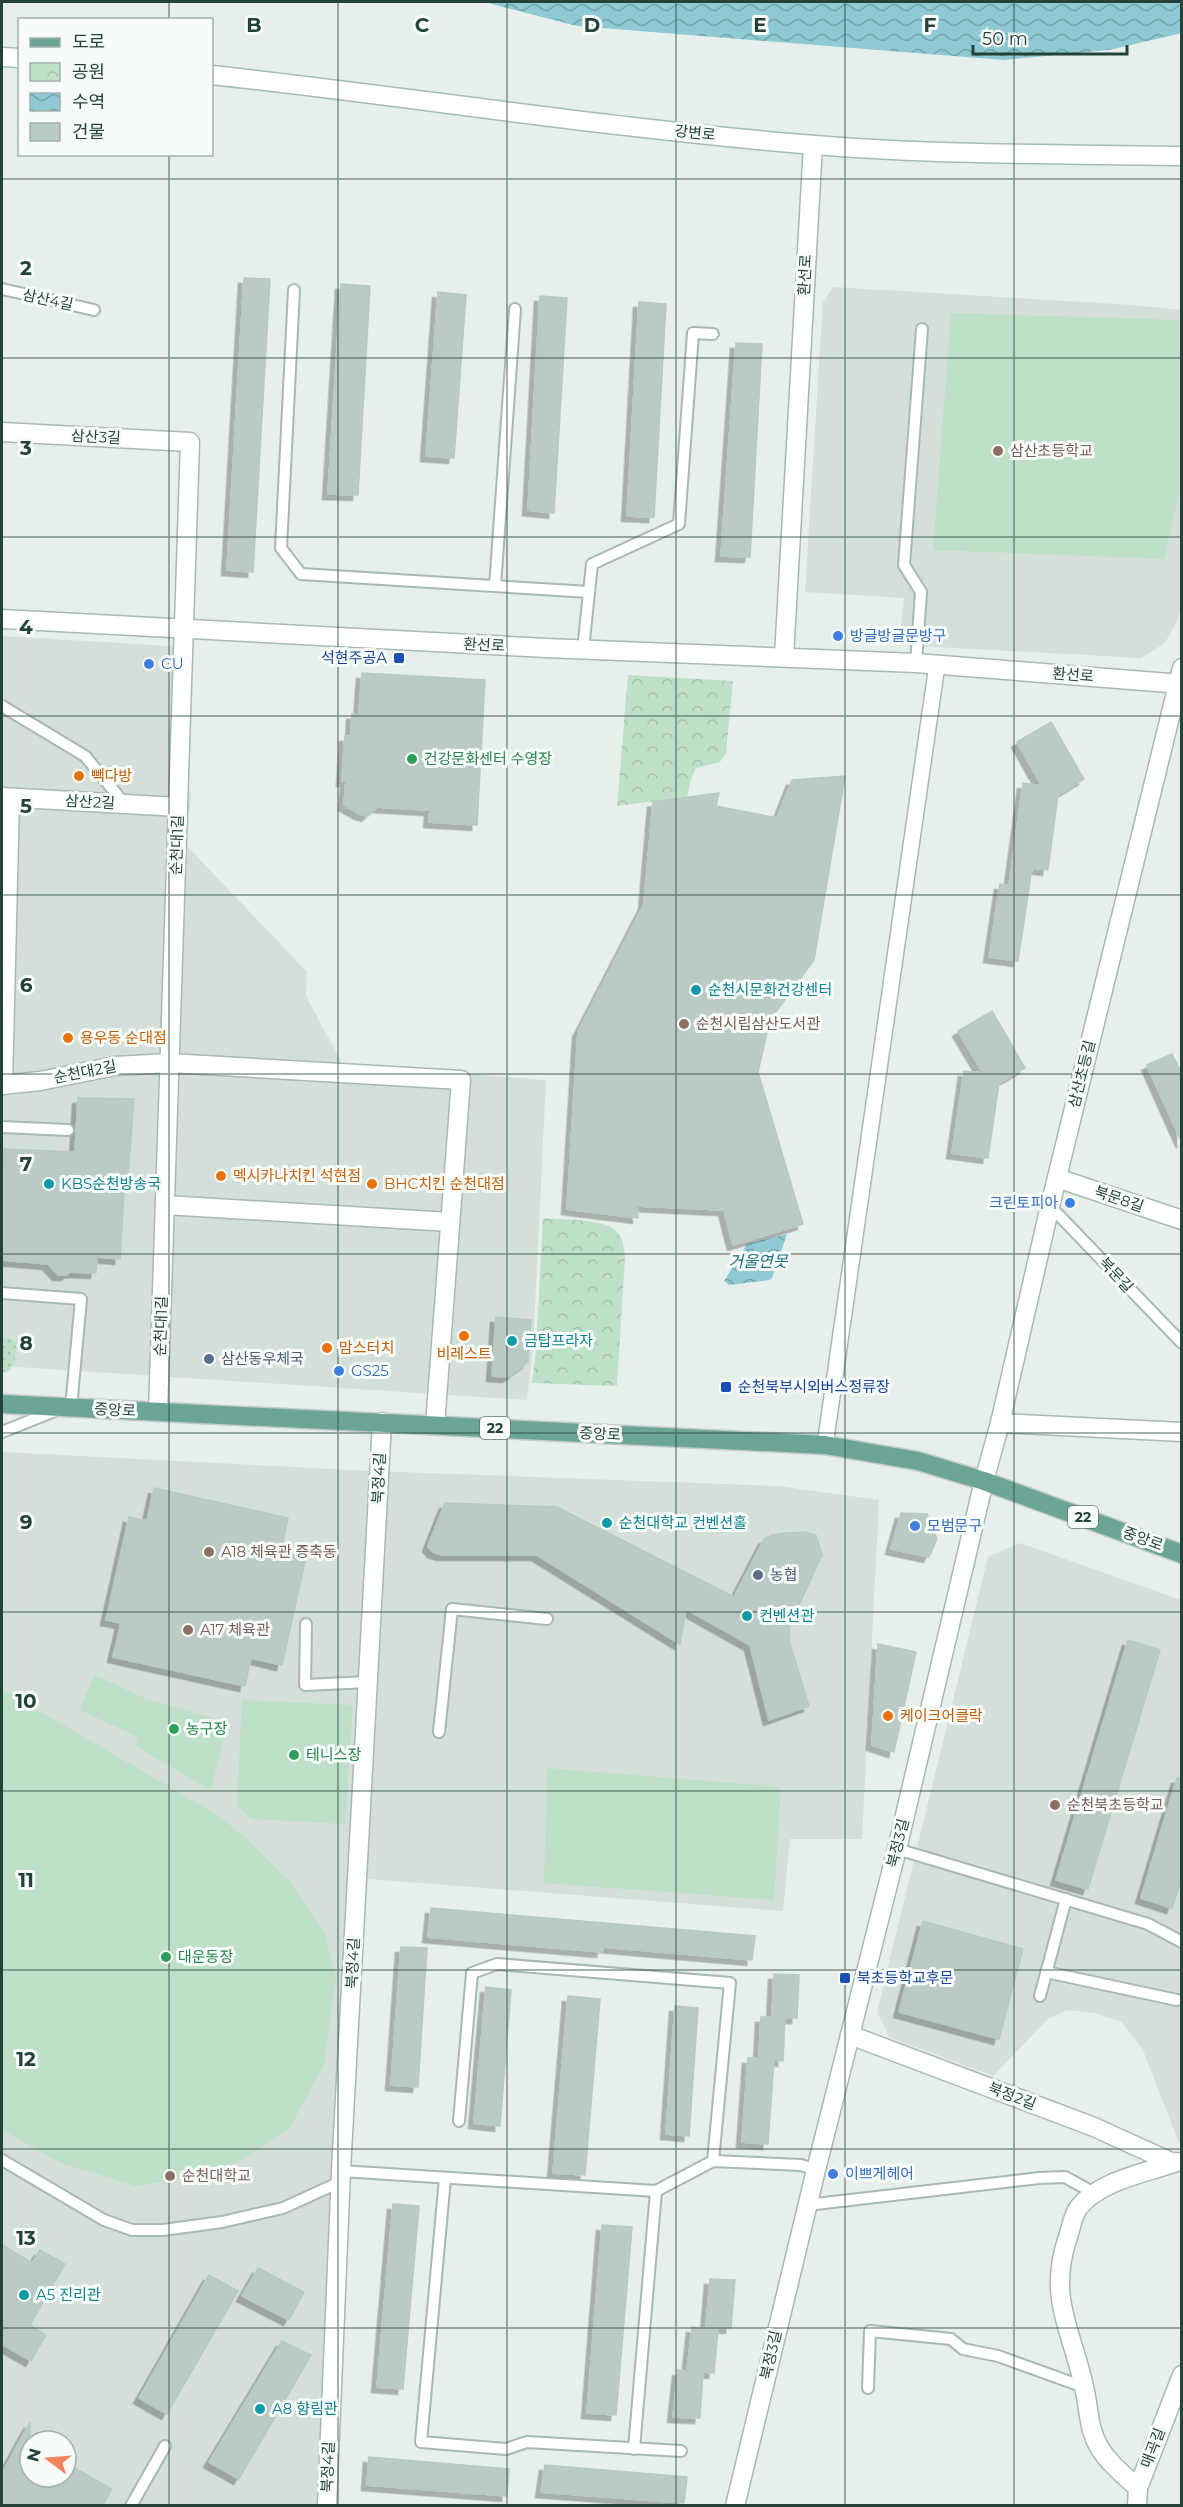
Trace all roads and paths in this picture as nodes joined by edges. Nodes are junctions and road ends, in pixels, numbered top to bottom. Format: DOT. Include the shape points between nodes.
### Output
graph roads {
  1 [pos="2,57"];
  2 [pos="18,58"];
  3 [pos="213,75"];
  4 [pos="813,145"];
  5 [pos="1182,156"];
  6 [pos="2,290"];
  7 [pos="294,290"];
  8 [pos="515,309"];
  9 [pos="94,310"];
  10 [pos="922,329"];
  11 [pos="713,334"];
  12 [pos="2,432"];
  13 [pos="495,586"];
  14 [pos="589,592"];
  15 [pos="2,619"];
  16 [pos="184,627"];
  17 [pos="583,650"];
  18 [pos="784,657"];
  19 [pos="916,663"];
  20 [pos="937,665"];
  21 [pos="1180,678"];
  22 [pos="2,706"];
  23 [pos="6,798"];
  24 [pos="124,803"];
  25 [pos="178,807"];
  26 [pos="3,999"];
  27 [pos="169,1063"];
  28 [pos="2,1085"];
  29 [pos="2,1127"];
  30 [pos="68,1130"];
  31 [pos="1057,1178"];
  32 [pos="165,1205"];
  33 [pos="1050,1206"];
  34 [pos="1182,1220"];
  35 [pos="450,1222"];
  36 [pos="2,1293"];
  37 [pos="1182,1343"];
  38 [pos="2,1404"];
  39 [pos="68,1407"];
  40 [pos="158,1412"];
  41 [pos="382,1422"];
  42 [pos="1000,1423"];
  43 [pos="435,1425"];
  44 [pos="2,1432"];
  45 [pos="1182,1432"];
  46 [pos="825,1445"];
  47 [pos="984,1480"];
  48 [pos="1182,1554"];
  49 [pos="548,1619"];
  50 [pos="306,1624"];
  51 [pos="369,1682"];
  52 [pos="439,1732"];
  53 [pos="897,1849"];
  54 [pos="1066,1899"];
  55 [pos="1182,1942"];
  56 [pos="1046,1972"];
  57 [pos="1040,1996"];
  58 [pos="1178,2000"];
  59 [pos="850,2035"];
  60 [pos="459,2121"];
  61 [pos="2,2160"];
  62 [pos="713,2161"];
  63 [pos="1177,2162"];
  64 [pos="816,2170"];
  65 [pos="340,2177"];
  66 [pos="445,2178"];
  67 [pos="656,2192"];
  68 [pos="1094,2193"];
  69 [pos="807,2205"];
  70 [pos="1182,2374"];
  71 [pos="1084,2387"];
  72 [pos="868,2388"];
  73 [pos="165,2446"];
  74 [pos="634,2449"];
  75 [pos="681,2451"];
  76 [pos="1137,2497"];
  77 [pos="131,2505"];
  78 [pos="327,2505"];
  79 [pos="735,2505"];
  1 -- 2 [label="street"];
  3 -- 4 [label="street, 강변로" via="628,127"];
  4 -- 5 [label="street, 강변로" via="907,151"];
  4 -- 18 [label="street, 환선로"];
  6 -- 9 [label="lane, 삼산4길"];
  7 -- 13 [label="lane" via="281,548 301,574"];
  8 -- 13 [label="lane"];
  10 -- 19 [label="lane" via="904,565 921,592"];
  11 -- 14 [label="lane" via="693,333 679,524 592,564"];
  12 -- 16 [label="street, 삼산3길" via="190,442"];
  13 -- 14 [label="lane"];
  14 -- 17 [label="lane"];
  15 -- 16 [label="street, 환선로"];
  16 -- 17 [label="street, 환선로"];
  16 -- 25 [label="street, 순천대1길"];
  17 -- 18 [label="street, 환선로"];
  18 -- 19 [label="street, 환선로"];
  19 -- 20 [label="street, 환선로"];
  20 -- 21 [label="street, 환선로"];
  20 -- 46 [label="street"];
  21 -- 31 [label="street, 삼산초등길"];
  22 -- 24 [label="lane" via="85,756"];
  23 -- 24 [label="street, 삼산2길"];
  23 -- 26 [label="street"];
  24 -- 25 [label="street, 삼산2길"];
  25 -- 27 [label="street, 순천대1길"];
  26 -- 28 [label="street"];
  27 -- 28 [label="street, 순천대2길" via="115,1066"];
  27 -- 32 [label="street, 순천대1길"];
  27 -- 35 [label="street" via="461,1080"];
  29 -- 30 [label="lane"];
  31 -- 33 [label="street, 삼산초등길"];
  31 -- 34 [label="street, 북문8길"];
  32 -- 35 [label="street"];
  32 -- 40 [label="street, 순천대1길"];
  33 -- 37 [label="lane, 북문길"];
  33 -- 42 [label="street, 삼산초등길"];
  35 -- 43 [label="street"];
  36 -- 39 [label="lane" via="81,1299"];
  38 -- 39 [label="main road, 중앙로 / 22"];
  39 -- 40 [label="main road, 중앙로 / 22"];
  39 -- 44 [label="lane"];
  40 -- 41 [label="main road, 중앙로 / 22"];
  41 -- 43 [label="main road, 중앙로 / 22"];
  41 -- 51 [label="street, 북정4길"];
  42 -- 45 [label="street"];
  42 -- 47 [label="street, 삼산초등길"];
  43 -- 46 [label="main road, 중앙로 / 22"];
  46 -- 47 [label="main road, 중앙로 / 22" via="918,1461"];
  47 -- 48 [label="main road, 중앙로 / 22"];
  47 -- 53 [label="street, 북정3길"];
  49 -- 52 [label="lane" via="452,1609"];
  50 -- 51 [label="lane" via="305,1685"];
  51 -- 65 [label="street, 북정4길"];
  53 -- 54 [label="lane"];
  53 -- 59 [label="street, 북정3길"];
  54 -- 55 [label="lane" via="1148,1924"];
  54 -- 56 [label="lane"];
  56 -- 57 [label="lane"];
  56 -- 58 [label="lane"];
  59 -- 63 [label="street, 북정2길"];
  59 -- 64 [label="street, 북정3길"];
  60 -- 62 [label="lane" via="472,1972 497,1964 730,1983"];
  61 -- 65 [label="lane" via="104,2220 132,2230 171,2229 283,2208"];
  62 -- 64 [label="lane" via="801,2165"];
  62 -- 67 [label="lane"];
  63 -- 68 [label="street, 북정2길"];
  64 -- 69 [label="street, 북정3길"];
  65 -- 66 [label="lane"];
  65 -- 78 [label="street, 북정4길"];
  66 -- 67 [label="lane"];
  66 -- 74 [label="lane" via="421,2442 506,2449 527,2442"];
  67 -- 74 [label="lane"];
  68 -- 69 [label="lane" via="1065,2177 1046,2177"];
  68 -- 71 [label="street, 북정2길" via="1077,2209 1060,2259 1058,2284"];
  69 -- 79 [label="street, 북정3길"];
  70 -- 76 [label="street, 매곡길"];
  71 -- 72 [label="lane" via="998,2356 963,2349 951,2339 870,2331"];
  71 -- 76 [label="street, 북정2길" via="1097,2442"];
  73 -- 77 [label="lane"];
  74 -- 75 [label="lane"];
}
